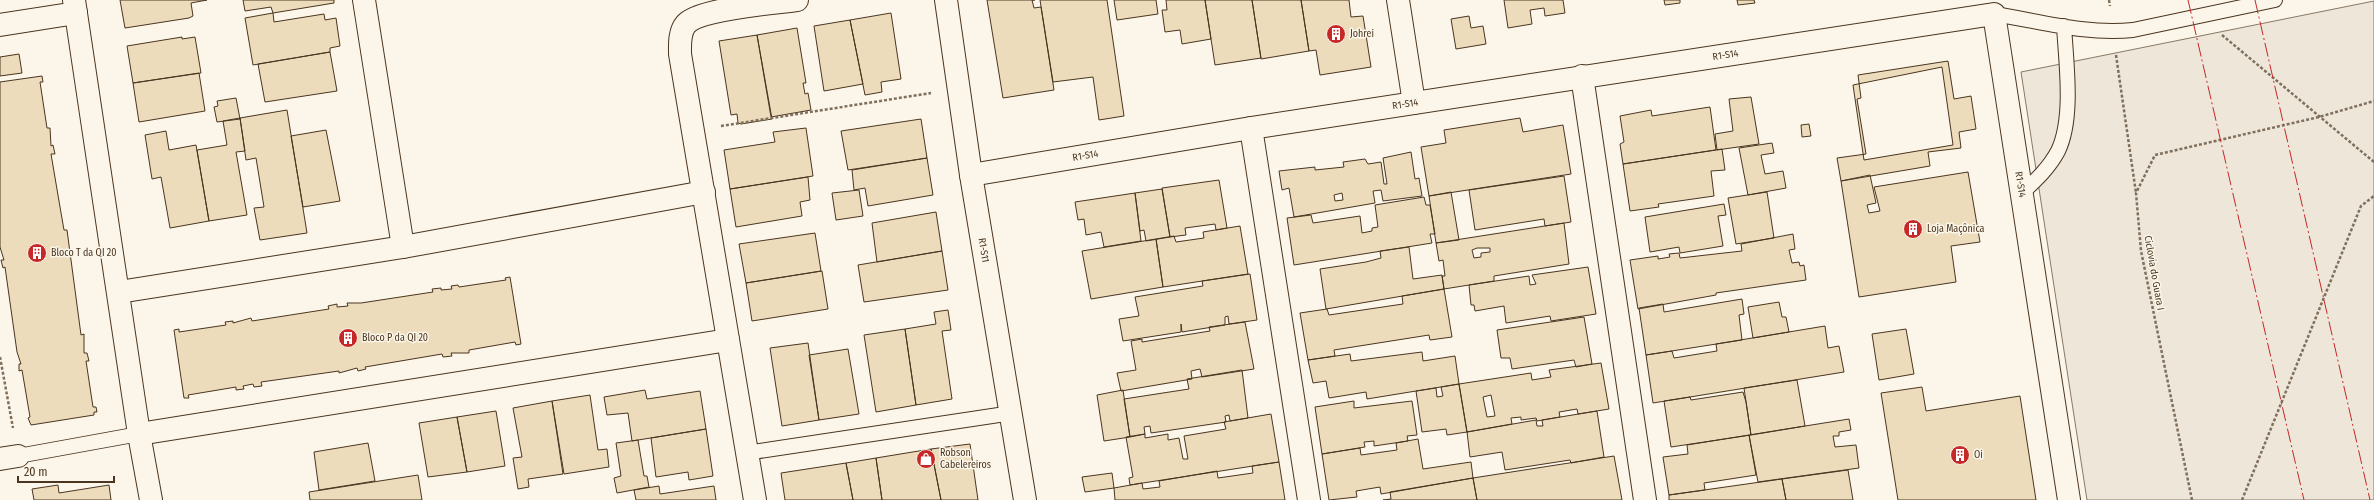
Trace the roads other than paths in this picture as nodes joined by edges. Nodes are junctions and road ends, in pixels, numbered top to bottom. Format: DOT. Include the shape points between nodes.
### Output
graph roads {
  1 [pos="364,0"];
  2 [pos="797,0"];
  3 [pos="946,0"];
  4 [pos="1398,0"];
  5 [pos="2276,0"];
  6 [pos="75,6"];
  7 [pos="1994,14"];
  8 [pos="0,24"];
  9 [pos="2064,26"];
  10 [pos="1582,76"];
  11 [pos="1414,103"];
  12 [pos="1251,128"];
  13 [pos="971,175"];
  14 [pos="704,192"];
  15 [pos="2022,193"];
  16 [pos="403,247"];
  17 [pos="119,292"];
  18 [pos="728,340"];
  19 [pos="1012,413"];
  20 [pos="139,434"];
  21 [pos="746,453"];
  22 [pos="9,458"];
  23 [pos="151,500"];
  24 [pos="755,500"];
  25 [pos="1026,500"];
  26 [pos="1309,500"];
  27 [pos="1645,500"];
  28 [pos="2069,500"];
  1 -- 16 [label="street"];
  2 -- 14 [label="street" via="697,16 686,25 680,38 680,54"];
  3 -- 13 [label="street, R1-S11"];
  4 -- 11 [label="street"];
  5 -- 9 [label="lane" via="2200,17 2113,32"];
  6 -- 8 [label="street"];
  6 -- 17 [label="street"];
  7 -- 9 [label="lane"];
  7 -- 10 [label="street, R1-S14"];
  7 -- 15 [label="street, R1-S14"];
  9 -- 15 [label="lane" via="2066,122 2058,150 2045,171"];
  10 -- 11 [label="street, R1-S14"];
  10 -- 27 [label="street"];
  11 -- 12 [label="street, R1-S14"];
  12 -- 13 [label="street, R1-S14"];
  12 -- 26 [label="street"];
  13 -- 19 [label="street, R1-S11"];
  14 -- 16 [label="street"];
  14 -- 18 [label="street"];
  15 -- 28 [label="street, R1-S14"];
  16 -- 17 [label="street"];
  17 -- 20 [label="street"];
  18 -- 20 [label="street"];
  18 -- 21 [label="street"];
  19 -- 21 [label="lane"];
  19 -- 25 [label="street, R1-S11"];
  20 -- 22 [label="lane"];
  20 -- 23 [label="street"];
  21 -- 24 [label="street"];
}
